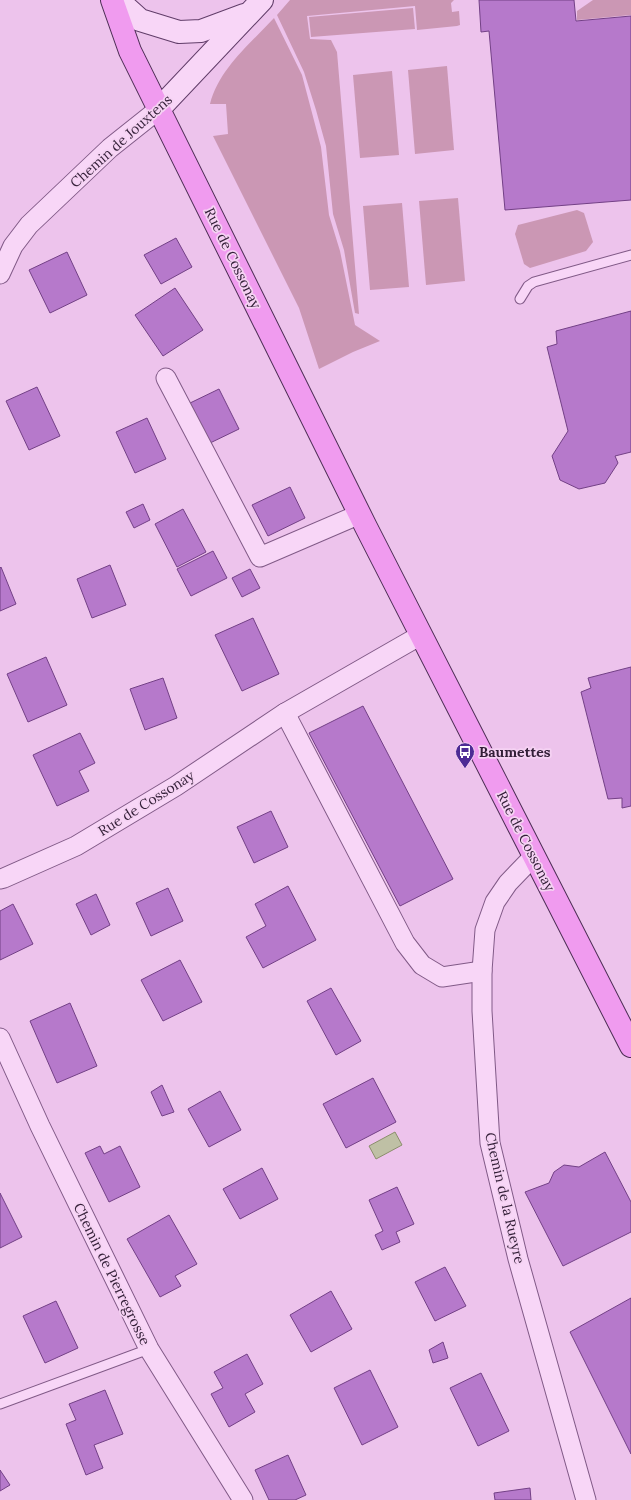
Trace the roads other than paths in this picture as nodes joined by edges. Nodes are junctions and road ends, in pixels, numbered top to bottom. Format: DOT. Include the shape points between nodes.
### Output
graph roads {
  1 [pos="112,0"];
  2 [pos="118,0"];
  3 [pos="255,7"];
  4 [pos="159,109"];
  5 [pos="631,255"];
  6 [pos="0,274"];
  7 [pos="520,299"];
  8 [pos="166,378"];
  9 [pos="360,514"];
  10 [pos="421,635"];
  11 [pos="285,713"];
  12 [pos="534,856"];
  13 [pos="0,879"];
  14 [pos="482,971"];
  15 [pos="0,1038"];
  16 [pos="631,1046"];
  17 [pos="149,1349"];
  18 [pos="0,1404"];
  19 [pos="243,1500"];
  20 [pos="586,1500"];
  1 -- 4 [label="main road, Rue de Cossonay" via="130,51"];
  2 -- 3 [label="street, Chemin de Jouxtens" via="140,20 179,32 201,31"];
  3 -- 4 [label="street, Chemin de Jouxtens"];
  4 -- 6 [label="street, Chemin de Jouxtens" via="110,148 28,225 13,246"];
  4 -- 9 [label="main road, Rue de Cossonay"];
  5 -- 7 [label="lane" via="534,282 528,286"];
  8 -- 9 [label="street" via="260,558"];
  9 -- 10 [label="main road, Rue de Cossonay"];
  10 -- 11 [label="street, Rue de Cossonay"];
  10 -- 12 [label="main road, Rue de Cossonay"];
  11 -- 13 [label="street, Rue de Cossonay" via="176,786 76,846"];
  11 -- 14 [label="street" via="405,943 422,965 442,977"];
  12 -- 14 [label="street, Chemin de la Rueyre" via="508,883 495,902 485,930"];
  12 -- 16 [label="main road, Rue de Cossonay"];
  14 -- 20 [label="street, Chemin de la Rueyre" via="490,1143 518,1260"];
  15 -- 17 [label="street, Chemin de Pierregrosse"];
  17 -- 18 [label="lane"];
  17 -- 19 [label="street, Chemin de Pierregrosse"];
}
